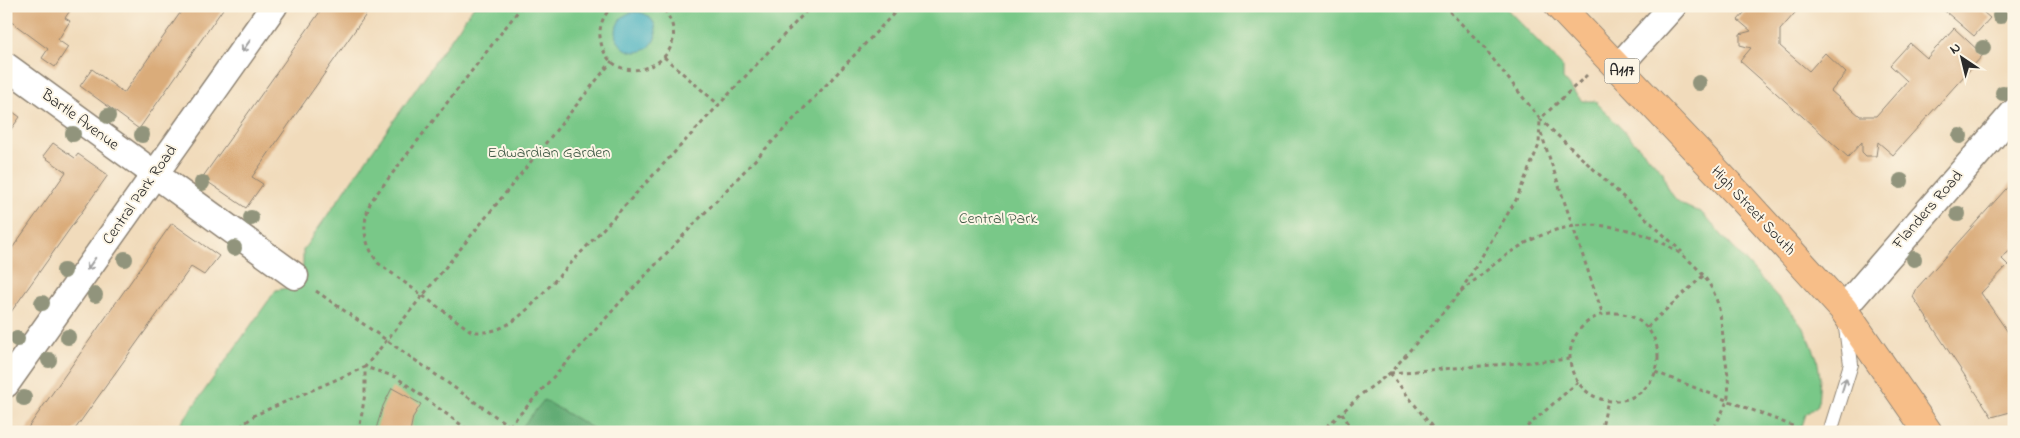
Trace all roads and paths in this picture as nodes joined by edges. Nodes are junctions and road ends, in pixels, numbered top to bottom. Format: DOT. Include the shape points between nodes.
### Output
graph roads {
  1 [pos="274,6"];
  2 [pos="522,6"];
  3 [pos="605,6"];
  4 [pos="612,6"];
  5 [pos="661,6"];
  6 [pos="811,6"];
  7 [pos="901,6"];
  8 [pos="1444,6"];
  9 [pos="1559,6"];
  10 [pos="1673,6"];
  11 [pos="609,9"];
  12 [pos="664,57"];
  13 [pos="612,61"];
  14 [pos="1612,61"];
  15 [pos="6,66"];
  16 [pos="719,105"];
  17 [pos="1540,119"];
  18 [pos="2010,124"];
  19 [pos="1540,133"];
  20 [pos="154,174"];
  21 [pos="1574,226"];
  22 [pos="1687,257"];
  23 [pos="1704,275"];
  24 [pos="295,276"];
  25 [pos="1459,294"];
  26 [pos="421,295"];
  27 [pos="1843,310"];
  28 [pos="1603,315"];
  29 [pos="1647,327"];
  30 [pos="387,340"];
  31 [pos="1571,359"];
  32 [pos="365,367"];
  33 [pos="1390,372"];
  34 [pos="1655,372"];
  35 [pos="1578,382"];
  36 [pos="6,384"];
  37 [pos="1608,400"];
  38 [pos="1727,400"];
  39 [pos="1342,413"];
  40 [pos="509,425"];
  41 [pos="234,432"];
  42 [pos="359,432"];
  43 [pos="471,432"];
  44 [pos="504,432"];
  45 [pos="518,432"];
  46 [pos="1321,432"];
  47 [pos="1354,432"];
  48 [pos="1436,432"];
  49 [pos="1520,432"];
  50 [pos="1601,432"];
  51 [pos="1712,432"];
  52 [pos="1809,432"];
  53 [pos="1830,432"];
  54 [pos="1928,432"];
  1 -- 20 [label="street, Central Park Road, one-way"];
  2 -- 26 [label="path" via="371,201 365,216 364,234 368,249 378,263"];
  3 -- 11 [label="path"];
  4 -- 11 [label="path"];
  5 -- 12 [label="path" via="673,28 672,40"];
  6 -- 16 [label="path"];
  7 -- 40 [label="path" via="624,298"];
  8 -- 17 [label="path" via="1482,45"];
  9 -- 14 [label="main road, High Street South / A117"];
  10 -- 14 [label="street"];
  11 -- 13 [label="path" via="602,20 600,32 601,44"];
  12 -- 13 [label="path" via="652,67 640,70 627,70"];
  12 -- 16 [label="path"];
  13 -- 26 [label="path"];
  14 -- 17 [label="path"];
  14 -- 27 [label="main road, High Street South / A117"];
  15 -- 20 [label="street, Bartle Avenue"];
  16 -- 26 [label="path" via="516,320 484,334 471,331"];
  17 -- 19 [label="path"];
  17 -- 22 [label="path"];
  18 -- 27 [label="street, Flanders Road"];
  19 -- 21 [label="path"];
  19 -- 25 [label="path" via="1533,162 1516,200"];
  20 -- 24 [label="street, Bartle Avenue"];
  20 -- 36 [label="street, Central Park Road, one-way"];
  21 -- 22 [label="path" via="1647,234"];
  21 -- 25 [label="path" via="1524,242"];
  21 -- 28 [label="path"];
  22 -- 23 [label="path"];
  23 -- 29 [label="path"];
  23 -- 38 [label="path" via="1713,290 1720,320"];
  24 -- 30 [label="path"];
  25 -- 33 [label="path"];
  26 -- 30 [label="path"];
  53 -- 27 [label="lane, one-way" via="1850,364"];
  27 -- 54 [label="main road, High Street South / A117"];
  28 -- 29 [label="path" via="1627,315"];
  28 -- 31 [label="path" via="1583,327 1576,336"];
  29 -- 34 [label="path" via="1658,354"];
  30 -- 32 [label="path"];
  30 -- 40 [label="path"];
  31 -- 33 [label="path"];
  31 -- 35 [label="path"];
  32 -- 41 [label="path" via="255,415"];
  32 -- 42 [label="path"];
  32 -- 43 [label="path" via="396,377"];
  33 -- 39 [label="path"];
  33 -- 48 [label="path"];
  34 -- 37 [label="path" via="1642,391 1631,397"];
  34 -- 38 [label="path"];
  35 -- 37 [label="path" via="1596,397"];
  35 -- 49 [label="path"];
  37 -- 50 [label="path"];
  38 -- 51 [label="path"];
  38 -- 52 [label="path"];
  39 -- 46 [label="path"];
  39 -- 47 [label="path"];
  40 -- 44 [label="path"];
  40 -- 45 [label="path"];
}
